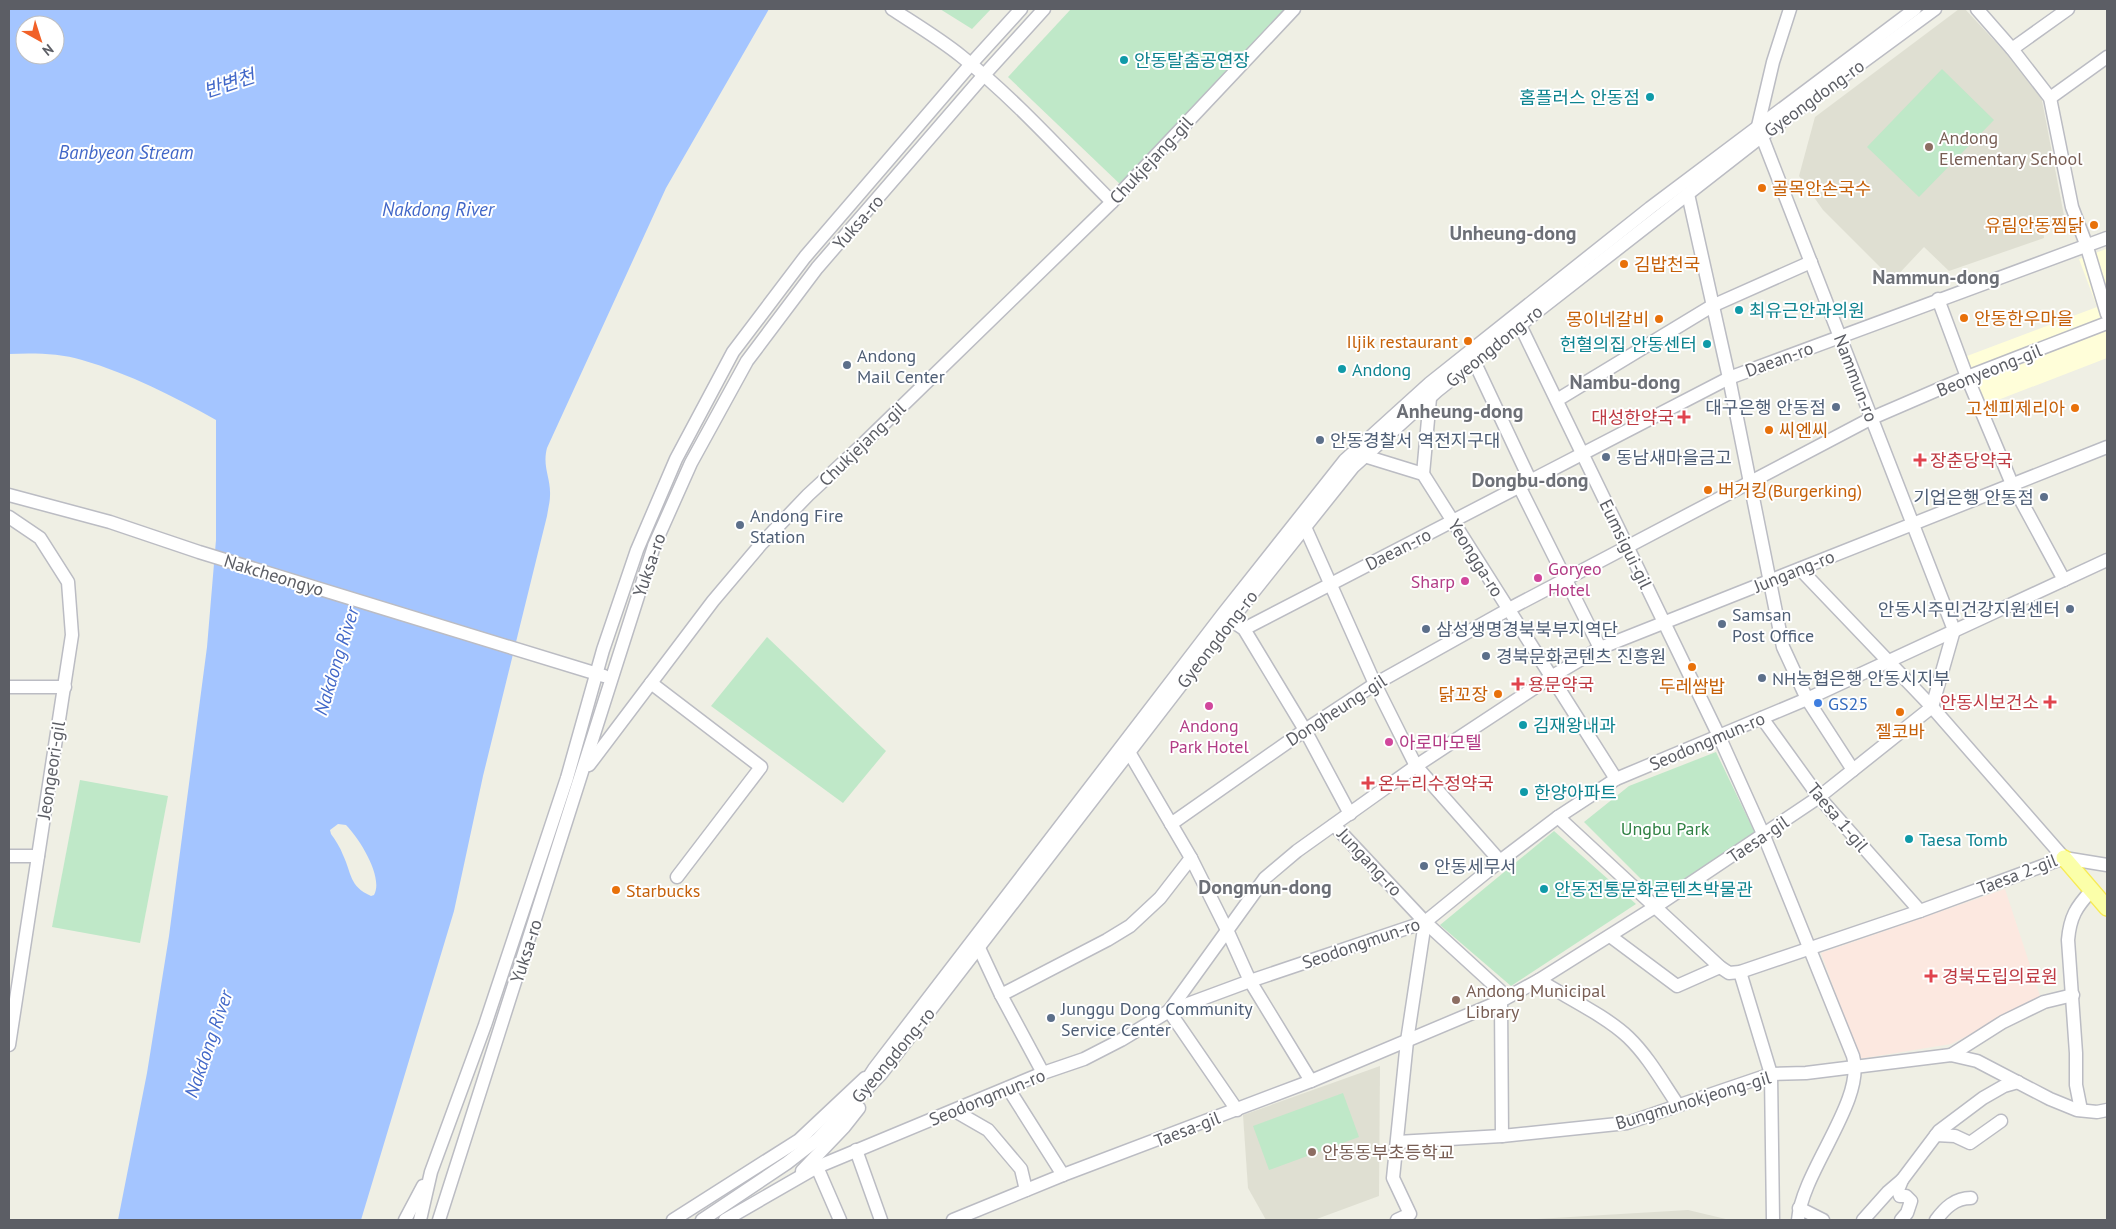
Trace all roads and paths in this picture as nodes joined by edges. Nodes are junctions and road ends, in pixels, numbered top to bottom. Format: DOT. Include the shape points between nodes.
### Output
graph roads {
  1 [pos="892,9"];
  2 [pos="1021,9"];
  3 [pos="1044,9"];
  4 [pos="1294,9"];
  5 [pos="1790,9"];
  6 [pos="1915,9"];
  7 [pos="1935,9"];
  8 [pos="1977,9"];
  9 [pos="2068,9"];
  10 [pos="2012,50"];
  11 [pos="2107,57"];
  12 [pos="971,64"];
  13 [pos="984,75"];
  14 [pos="2050,98"];
  15 [pos="1760,131"];
  16 [pos="1688,194"];
  17 [pos="1112,202"];
  18 [pos="2107,238"];
  19 [pos="2086,244"];
  20 [pos="1811,262"];
  21 [pos="1938,299"];
  22 [pos="1712,306"];
  23 [pos="2107,314"];
  24 [pos="2107,323"];
  25 [pos="1520,325"];
  26 [pos="1840,337"];
  27 [pos="1474,362"];
  28 [pos="1729,378"];
  29 [pos="1967,378"];
  30 [pos="1430,398"];
  31 [pos="1556,400"];
  32 [pos="1872,418"];
  33 [pos="2107,447"];
  34 [pos="1358,454"];
  35 [pos="1582,454"];
  36 [pos="1423,474"];
  37 [pos="1530,480"];
  38 [pos="1750,482"];
  39 [pos="2012,484"];
  40 [pos="1519,486"];
  41 [pos="9,495"];
  42 [pos="9,517"];
  43 [pos="1452,520"];
  44 [pos="1913,524"];
  45 [pos="1305,527"];
  46 [pos="1628,547"];
  47 [pos="2107,560"];
  48 [pos="1800,569"];
  49 [pos="1566,580"];
  50 [pos="2064,580"];
  51 [pos="1770,581"];
  52 [pos="1330,584"];
  53 [pos="1509,609"];
  54 [pos="1227,617"];
  55 [pos="1664,622"];
  56 [pos="1244,629"];
  57 [pos="1954,630"];
  58 [pos="1600,648"];
  59 [pos="1888,661"];
  60 [pos="597,673"];
  61 [pos="1551,677"];
  62 [pos="613,678"];
  63 [pos="651,683"];
  64 [pos="1374,684"];
  65 [pos="9,687"];
  66 [pos="65,687"];
  67 [pos="1806,699"];
  68 [pos="1932,707"];
  69 [pos="1762,718"];
  70 [pos="1305,730"];
  71 [pos="1719,736"];
  72 [pos="1126,749"];
  73 [pos="1416,766"];
  74 [pos="1853,770"];
  75 [pos="583,773"];
  76 [pos="1616,780"];
  77 [pos="1819,797"];
  78 [pos="1350,814"];
  79 [pos="1558,817"];
  80 [pos="1171,824"];
  81 [pos="1334,825"];
  82 [pos="1764,836"];
  83 [pos="9,856"];
  84 [pos="38,856"];
  85 [pos="1191,858"];
  86 [pos="2064,858"];
  87 [pos="1500,861"];
  88 [pos="2107,865"];
  89 [pos="677,877"];
  90 [pos="2092,890"];
  91 [pos="1655,907"];
  92 [pos="2107,908"];
  93 [pos="1920,911"];
  94 [pos="1425,922"];
  95 [pos="1228,932"];
  96 [pos="1610,936"];
  97 [pos="976,945"];
  98 [pos="1809,949"];
  99 [pos="1720,967"];
  100 [pos="1740,972"];
  101 [pos="1540,980"];
  102 [pos="1250,981"];
  103 [pos="1001,995"];
  104 [pos="2073,995"];
  105 [pos="1504,999"];
  106 [pos="1169,1011"];
  107 [pos="9,1037"];
  108 [pos="1407,1041"];
  109 [pos="1951,1055"];
  110 [pos="1856,1066"];
  111 [pos="878,1071"];
  112 [pos="1044,1073"];
  113 [pos="1771,1074"];
  114 [pos="1311,1081"];
  115 [pos="2018,1082"];
  116 [pos="1008,1088"];
  117 [pos="1678,1106"];
  118 [pos="1237,1110"];
  119 [pos="2081,1110"];
  120 [pos="2107,1110"];
  121 [pos="955,1111"];
  122 [pos="2001,1121"];
  123 [pos="1936,1135"];
  124 [pos="1502,1136"];
  125 [pos="1397,1142"];
  126 [pos="856,1150"];
  127 [pos="818,1167"];
  128 [pos="430,1172"];
  129 [pos="1063,1176"];
  130 [pos="793,1180"];
  131 [pos="1902,1180"];
  132 [pos="1026,1190"];
  133 [pos="1971,1198"];
  134 [pos="1799,1214"];
  135 [pos="405,1220"];
  136 [pos="420,1220"];
  137 [pos="439,1220"];
  138 [pos="673,1220"];
  139 [pos="702,1220"];
  140 [pos="725,1220"];
  141 [pos="840,1220"];
  142 [pos="881,1220"];
  143 [pos="953,1220"];
  144 [pos="1397,1220"];
  145 [pos="1773,1220"];
  146 [pos="1824,1220"];
  147 [pos="1863,1220"];
  148 [pos="1901,1220"];
  149 [pos="1936,1220"];
  1 -- 12 [label="street"];
  2 -- 12 [label="street, Yuksa-ro"];
  3 -- 13 [label="street, Yuksa-ro"];
  4 -- 17 [label="street, Chukjejang-gil"];
  5 -- 15 [label="street" via="1773,62"];
  6 -- 15 [label="street, Gyeongdong-ro"];
  7 -- 15 [label="street, Gyeongdong-ro"];
  8 -- 10 [label="street"];
  9 -- 10 [label="street"];
  10 -- 14 [label="street"];
  11 -- 14 [label="street"];
  12 -- 13 [label="street"];
  12 -- 60 [label="street, Yuksa-ro" via="805,257 733,352 676,459 637,550"];
  13 -- 17 [label="street"];
  13 -- 62 [label="street, Yuksa-ro" via="817,268 747,361 693,461 654,546"];
  14 -- 19 [label="street" via="2072,207"];
  15 -- 16 [label="street, Gyeongdong-ro"];
  15 -- 20 [label="street, Nammun-ro"];
  15 -- 34 [label="street, Gyeongdong-ro" via="1650,208 1476,346 1420,392"];
  16 -- 22 [label="street"];
  16 -- 25 [label="street, Gyeongdong-ro"];
  17 -- 63 [label="street, Chukjejang-gil" via="808,495 713,601"];
  18 -- 19 [label="street, Daean-ro"];
  19 -- 21 [label="street, Daean-ro"];
  19 -- 23 [label="street"];
  20 -- 22 [label="street"];
  20 -- 26 [label="street, Nammun-ro"];
  21 -- 26 [label="street, Daean-ro"];
  21 -- 29 [label="street"];
  22 -- 28 [label="street"];
  22 -- 31 [label="street"];
  24 -- 29 [label="street, Beonyeong-gil"];
  25 -- 27 [label="street, Gyeongdong-ro"];
  25 -- 31 [label="street, Eumsigui-gil"];
  26 -- 28 [label="street, Daean-ro"];
  26 -- 32 [label="street, Nammun-ro"];
  27 -- 30 [label="street, Gyeongdong-ro"];
  27 -- 37 [label="street"];
  28 -- 35 [label="street, Daean-ro"];
  28 -- 38 [label="street"];
  29 -- 32 [label="street, Beonyeong-gil"];
  29 -- 39 [label="street"];
  30 -- 34 [label="street, Gyeongdong-ro"];
  30 -- 36 [label="street"];
  31 -- 35 [label="street, Eumsigui-gil"];
  32 -- 38 [label="street, Beonyeong-gil"];
  32 -- 44 [label="street, Nammun-ro"];
  33 -- 39 [label="street, Jungang-ro"];
  34 -- 36 [label="street"];
  34 -- 45 [label="street, Gyeongdong-ro"];
  34 -- 54 [label="street, Gyeongdong-ro"];
  35 -- 37 [label="street, Daean-ro"];
  35 -- 46 [label="street, Eumsigui-gil"];
  36 -- 43 [label="street, Yeongga-ro"];
  37 -- 40 [label="street, Daean-ro"];
  38 -- 46 [label="street, Dongheung-gil"];
  38 -- 51 [label="street"];
  39 -- 44 [label="street, Jungang-ro"];
  39 -- 50 [label="street"];
  40 -- 43 [label="street, Daean-ro"];
  40 -- 49 [label="street"];
  41 -- 60 [label="street, Nakcheongyo" via="151,534 199,552"];
  42 -- 66 [label="street, Jeongeori-gil" via="40,538 68,582 72,635"];
  43 -- 52 [label="street, Daean-ro"];
  43 -- 53 [label="street, Yeongga-ro"];
  44 -- 48 [label="street, Jungang-ro"];
  44 -- 57 [label="street, Nammun-ro"];
  45 -- 52 [label="street"];
  45 -- 54 [label="street, Gyeongdong-ro"];
  46 -- 49 [label="street, Dongheung-gil"];
  46 -- 55 [label="street, Eumsigui-gil"];
  47 -- 50 [label="street, Seodongmun-ro"];
  48 -- 51 [label="street, Jungang-ro"];
  48 -- 59 [label="street, Taesa 2-gil"];
  49 -- 53 [label="street, Dongheung-gil"];
  49 -- 58 [label="street"];
  50 -- 57 [label="street, Seodongmun-ro"];
  51 -- 55 [label="street, Jungang-ro"];
  51 -- 67 [label="street" via="1784,647"];
  52 -- 56 [label="street, Daean-ro"];
  52 -- 64 [label="street"];
  53 -- 61 [label="street, Yeongga-ro"];
  53 -- 64 [label="street, Dongheung-gil"];
  54 -- 56 [label="street"];
  54 -- 72 [label="street, Gyeongdong-ro"];
  55 -- 58 [label="street, Jungang-ro"];
  55 -- 71 [label="street, Eumsigui-gil"];
  56 -- 70 [label="street"];
  57 -- 59 [label="street, Seodongmun-ro"];
  57 -- 68 [label="street"];
  58 -- 61 [label="street, Jungang-ro"];
  59 -- 67 [label="street, Seodongmun-ro"];
  59 -- 68 [label="street, Taesa 2-gil"];
  60 -- 62 [label="street, Nakcheongyo"];
  60 -- 128 [label="street, Yuksa-ro" via="567,778 485,1025"];
  61 -- 73 [label="street, Jungang-ro"];
  61 -- 76 [label="street, Yeongga-ro"];
  62 -- 75 [label="street, Yuksa-ro"];
  63 -- 75 [label="street, Chukjejang-gil"];
  63 -- 89 [label="street" via="761,767"];
  64 -- 70 [label="street, Dongheung-gil"];
  64 -- 73 [label="street"];
  65 -- 66 [label="street"];
  66 -- 84 [label="street, Jeongeori-gil"];
  67 -- 69 [label="street, Seodongmun-ro"];
  67 -- 74 [label="street"];
  68 -- 74 [label="street, Taesa-gil"];
  68 -- 86 [label="street, Taesa 2-gil"];
  69 -- 71 [label="street, Seodongmun-ro"];
  69 -- 77 [label="street, Taesa 1-gil"];
  70 -- 78 [label="street"];
  70 -- 80 [label="street, Dongheung-gil"];
  71 -- 76 [label="street, Seodongmun-ro"];
  71 -- 82 [label="street, Eumsigui-gil"];
  72 -- 80 [label="street"];
  72 -- 97 [label="street, Gyeongdong-ro"];
  73 -- 78 [label="street, Jungang-ro"];
  73 -- 87 [label="street"];
  74 -- 77 [label="street, Taesa-gil"];
  75 -- 137 [label="street, Yuksa-ro"];
  76 -- 79 [label="street, Seodongmun-ro"];
  77 -- 82 [label="street, Taesa-gil"];
  77 -- 93 [label="street, Taesa 1-gil"];
  78 -- 81 [label="street, Jungang-ro"];
  79 -- 87 [label="street, Seodongmun-ro"];
  79 -- 91 [label="street"];
  80 -- 85 [label="street"];
  81 -- 94 [label="street, Jungang-ro"];
  81 -- 95 [label="street, Jungang-ro" via="1266,878"];
  82 -- 91 [label="street, Taesa-gil"];
  82 -- 98 [label="street, Eumsigui-gil"];
  83 -- 84 [label="street"];
  84 -- 107 [label="street, Jeongeori-gil"];
  85 -- 95 [label="street"];
  85 -- 103 [label="street" via="1160,898 1130,926"];
  86 -- 88 [label="street"];
  86 -- 90 [label="main road"];
  86 -- 93 [label="street, Taesa 2-gil"];
  87 -- 94 [label="street, Seodongmun-ro"];
  90 -- 92 [label="main road"];
  90 -- 104 [label="street" via="2079,904 2070,922 2068,940"];
  91 -- 96 [label="street, Taesa-gil"];
  91 -- 99 [label="street"];
  93 -- 98 [label="street, Taesa 2-gil"];
  94 -- 102 [label="street, Seodongmun-ro"];
  94 -- 105 [label="street, Jungang-ro"];
  94 -- 108 [label="street"];
  95 -- 102 [label="street"];
  95 -- 106 [label="street, Jungang-ro"];
  96 -- 99 [label="street" via="1677,986"];
  96 -- 101 [label="street, Taesa-gil"];
  97 -- 103 [label="street"];
  97 -- 111 [label="street, Gyeongdong-ro"];
  98 -- 100 [label="street, Taesa 2-gil"];
  98 -- 110 [label="street"];
  99 -- 100 [label="street" via="1729,973"];
  100 -- 113 [label="street"];
  101 -- 105 [label="street, Taesa-gil"];
  101 -- 117 [label="street" via="1628,1036"];
  102 -- 106 [label="street, Seodongmun-ro"];
  102 -- 114 [label="street"];
  103 -- 112 [label="street"];
  104 -- 109 [label="street" via="2044,1002 2003,1022"];
  104 -- 119 [label="street" via="2076,1086"];
  105 -- 108 [label="street, Taesa-gil"];
  105 -- 124 [label="street"];
  106 -- 112 [label="street, Seodongmun-ro" via="1084,1059"];
  106 -- 118 [label="street"];
  108 -- 114 [label="street, Taesa-gil"];
  108 -- 125 [label="street"];
  109 -- 110 [label="street, Bungmunokjeong-gil"];
  109 -- 115 [label="street, Bungmunokjeong-gil" via="1977,1060"];
  110 -- 113 [label="street, Bungmunokjeong-gil"];
  110 -- 134 [label="street" via="1847,1105 1820,1157"];
  111 -- 130 [label="street" via="860,1107"];
  111 -- 138 [label="street" via="800,1140"];
  111 -- 139 [label="street, Gyeongdong-ro" via="845,1113 818,1139"];
  112 -- 116 [label="street, Seodongmun-ro"];
  113 -- 117 [label="street, Bungmunokjeong-gil"];
  113 -- 145 [label="street"];
  114 -- 118 [label="street, Taesa-gil"];
  115 -- 119 [label="street, Bungmunokjeong-gil" via="2050,1099"];
  115 -- 123 [label="street" via="1983,1098"];
  116 -- 121 [label="street, Seodongmun-ro"];
  116 -- 129 [label="street"];
  117 -- 124 [label="street, Bungmunokjeong-gil" via="1627,1123"];
  118 -- 129 [label="street, Taesa-gil"];
  119 -- 120 [label="street, Bungmunokjeong-gil"];
  121 -- 126 [label="street, Seodongmun-ro"];
  121 -- 132 [label="street" via="988,1130 1021,1170"];
  122 -- 123 [label="street" via="1970,1143 1956,1136"];
  123 -- 131 [label="street"];
  124 -- 125 [label="street, Bungmunokjeong-gil"];
  125 -- 144 [label="street" via="1393,1178 1410,1214"];
  126 -- 127 [label="street, Seodongmun-ro"];
  126 -- 142 [label="street"];
  127 -- 130 [label="street, Seodongmun-ro"];
  127 -- 141 [label="street"];
  128 -- 135 [label="street"];
  128 -- 136 [label="street, Yuksa-ro"];
  129 -- 132 [label="street, Taesa-gil"];
  130 -- 140 [label="street"];
  131 -- 147 [label="street"];
  131 -- 148 [label="street" via="1898,1190 1900,1196 1911,1201"];
  132 -- 143 [label="street, Taesa-gil"];
  133 -- 149 [label="street" via="1946,1206"];
  134 -- 146 [label="street"];
}
